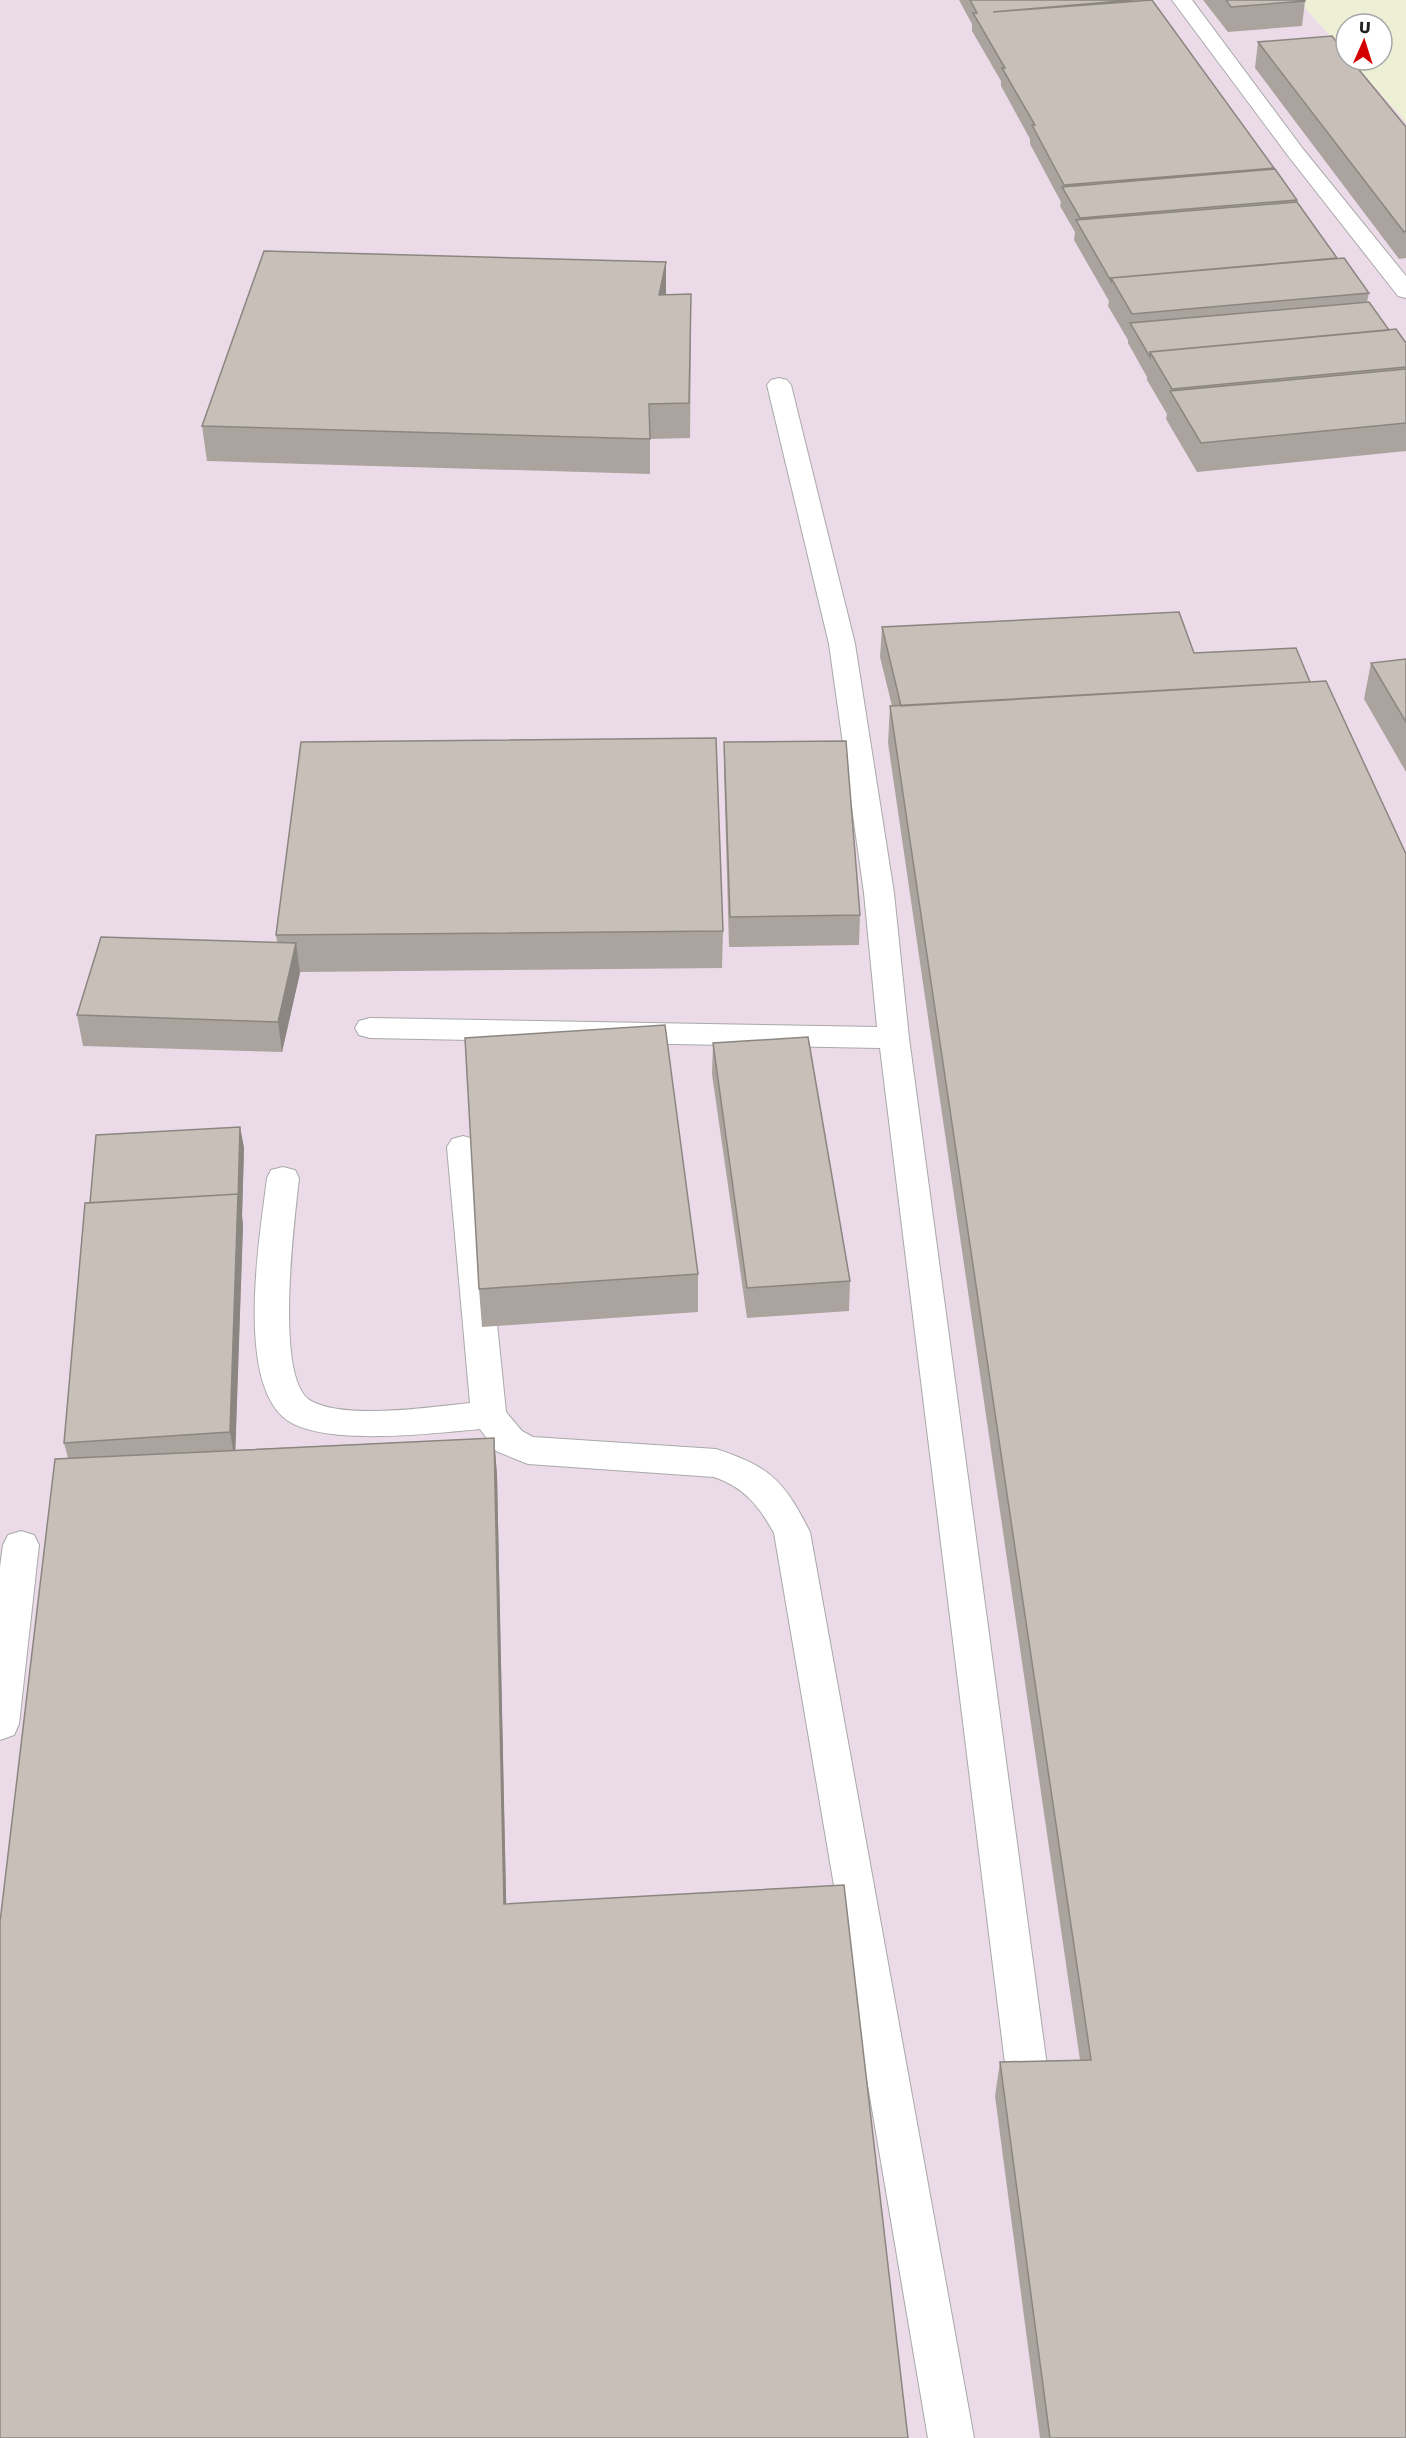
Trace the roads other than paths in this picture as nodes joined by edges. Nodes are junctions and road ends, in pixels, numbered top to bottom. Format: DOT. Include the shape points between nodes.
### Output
graph roads {
  1 [pos="1182,0"];
  2 [pos="1406,291"];
  3 [pos="779,385"];
  4 [pos="370,1028"];
  5 [pos="894,1038"];
  6 [pos="463,1147"];
  7 [pos="283,1178"];
  8 [pos="489,1414"];
  9 [pos="21,1545"];
  10 [pos="0,1724"];
  11 [pos="1030,2096"];
  12 [pos="951,2438"];
  1 -- 2 [label="lane"];
  3 -- 5 [label="lane" via="842,644 879,893"];
  4 -- 5 [label="lane"];
  5 -- 11 [label="lane"];
  6 -- 8 [label="lane"];
  7 -- 8 [label="lane" via="274,1253 272,1316 276,1373 296,1408 326,1420 365,1423"];
  8 -- 12 [label="lane" via="509,1442 528,1450 716,1464 746,1473 763,1486 792,1532"];
  9 -- 10 [label="lane"];
}
